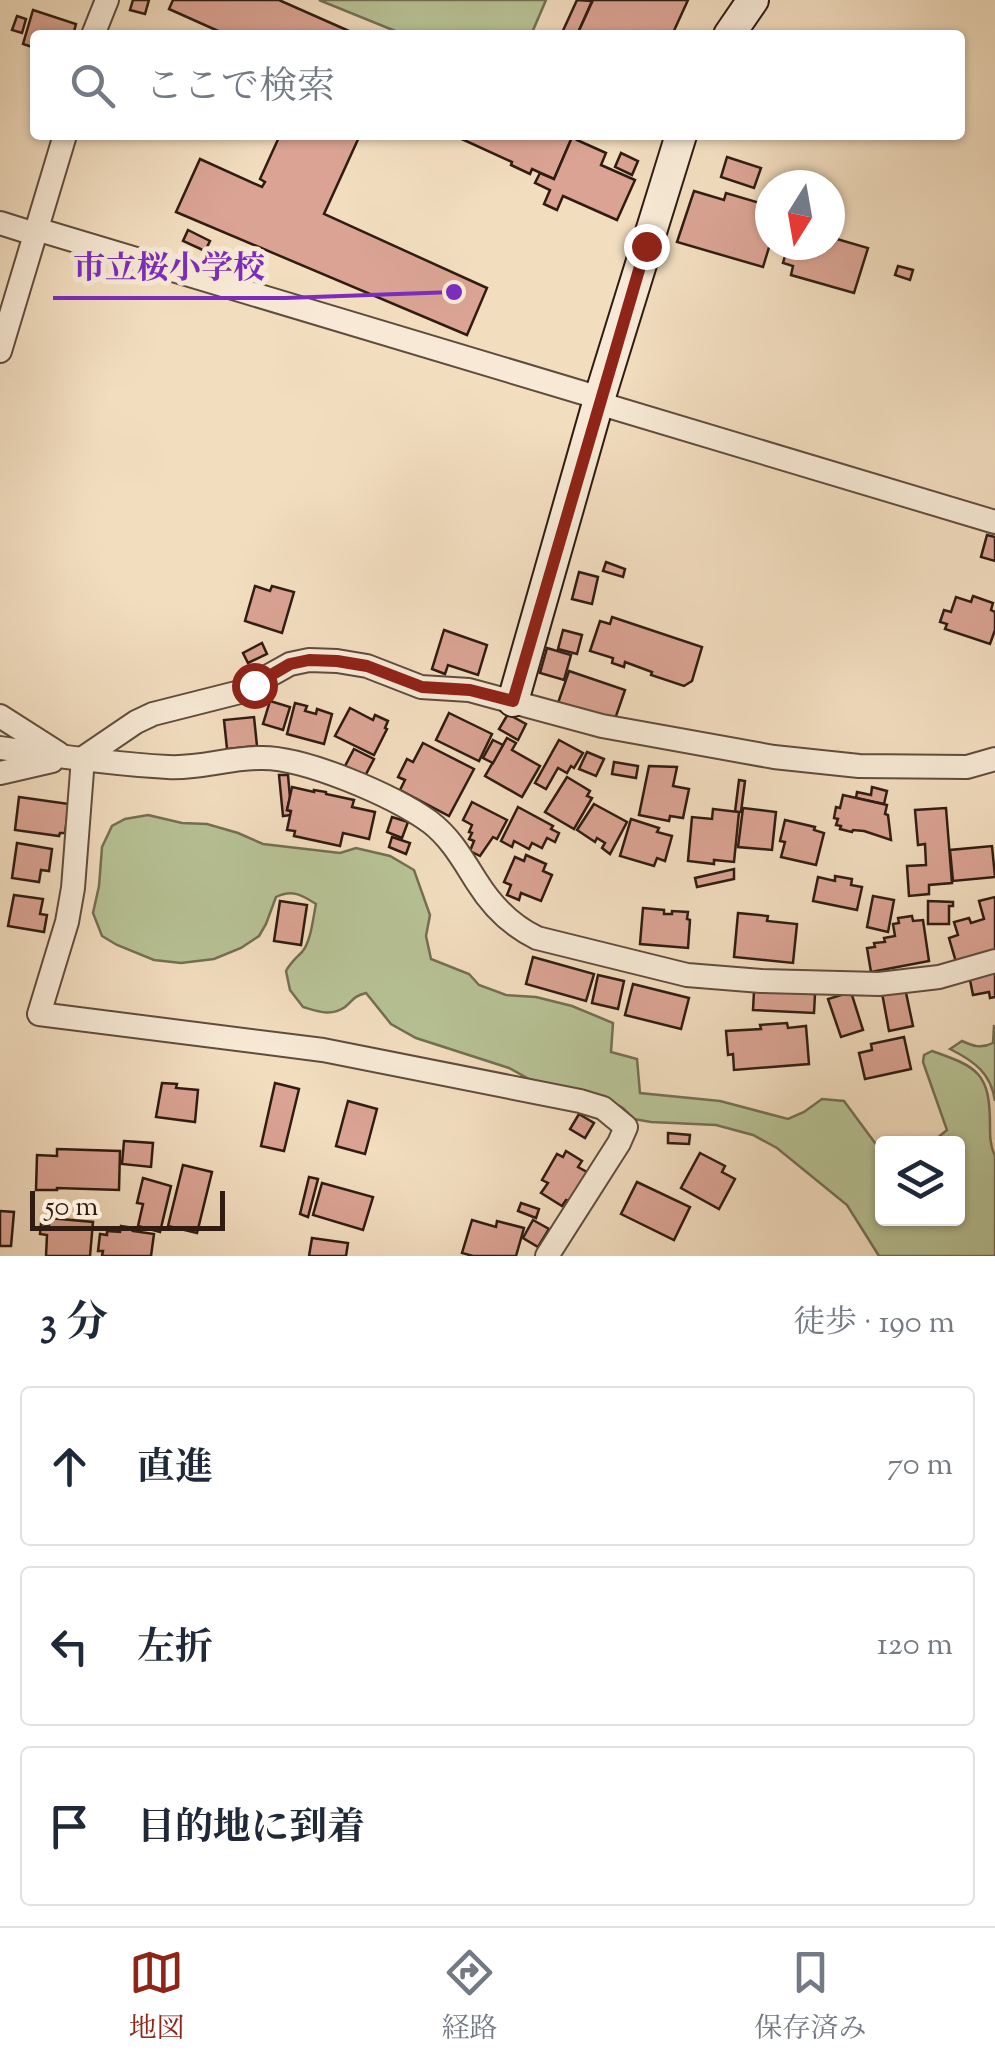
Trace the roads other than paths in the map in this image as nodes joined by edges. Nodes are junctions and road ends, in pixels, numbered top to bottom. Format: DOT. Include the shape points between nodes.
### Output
graph roads {
  1 [pos="107,0"];
  2 [pos="753,0"];
  3 [pos="95,30"];
  4 [pos="732,30"];
  5 [pos="63,140"];
  6 [pos="680,140"];
  7 [pos="0,223"];
  8 [pos="36,231"];
  9 [pos="0,351"];
  10 [pos="599,401"];
  11 [pos="995,522"];
  12 [pos="513,701"];
  13 [pos="0,716"];
  14 [pos="0,748"];
  15 [pos="74,758"];
  16 [pos="995,759"];
  17 [pos="0,773"];
  18 [pos="995,961"];
  19 [pos="548,1256"];
  1 -- 3 [label="street"];
  2 -- 4 [label="street"];
  5 -- 8 [label="street"];
  6 -- 10 [label="street"];
  7 -- 8 [label="street"];
  8 -- 9 [label="street"];
  8 -- 10 [label="street"];
  10 -- 11 [label="street"];
  10 -- 12 [label="street"];
  12 -- 15 [label="street" via="422,687 367,666 309,660 240,692 152,714"];
  12 -- 16 [label="street" via="602,726 774,756 859,766 966,766"];
  13 -- 15 [label="street"];
  14 -- 15 [label="street"];
  15 -- 17 [label="street"];
  15 -- 18 [label="street" via="172,768 264,757 354,782 430,823 520,930 687,975 879,984 939,978"];
  15 -- 19 [label="street" via="73,888 39,1014 323,1050 603,1108 626,1126"];
}
